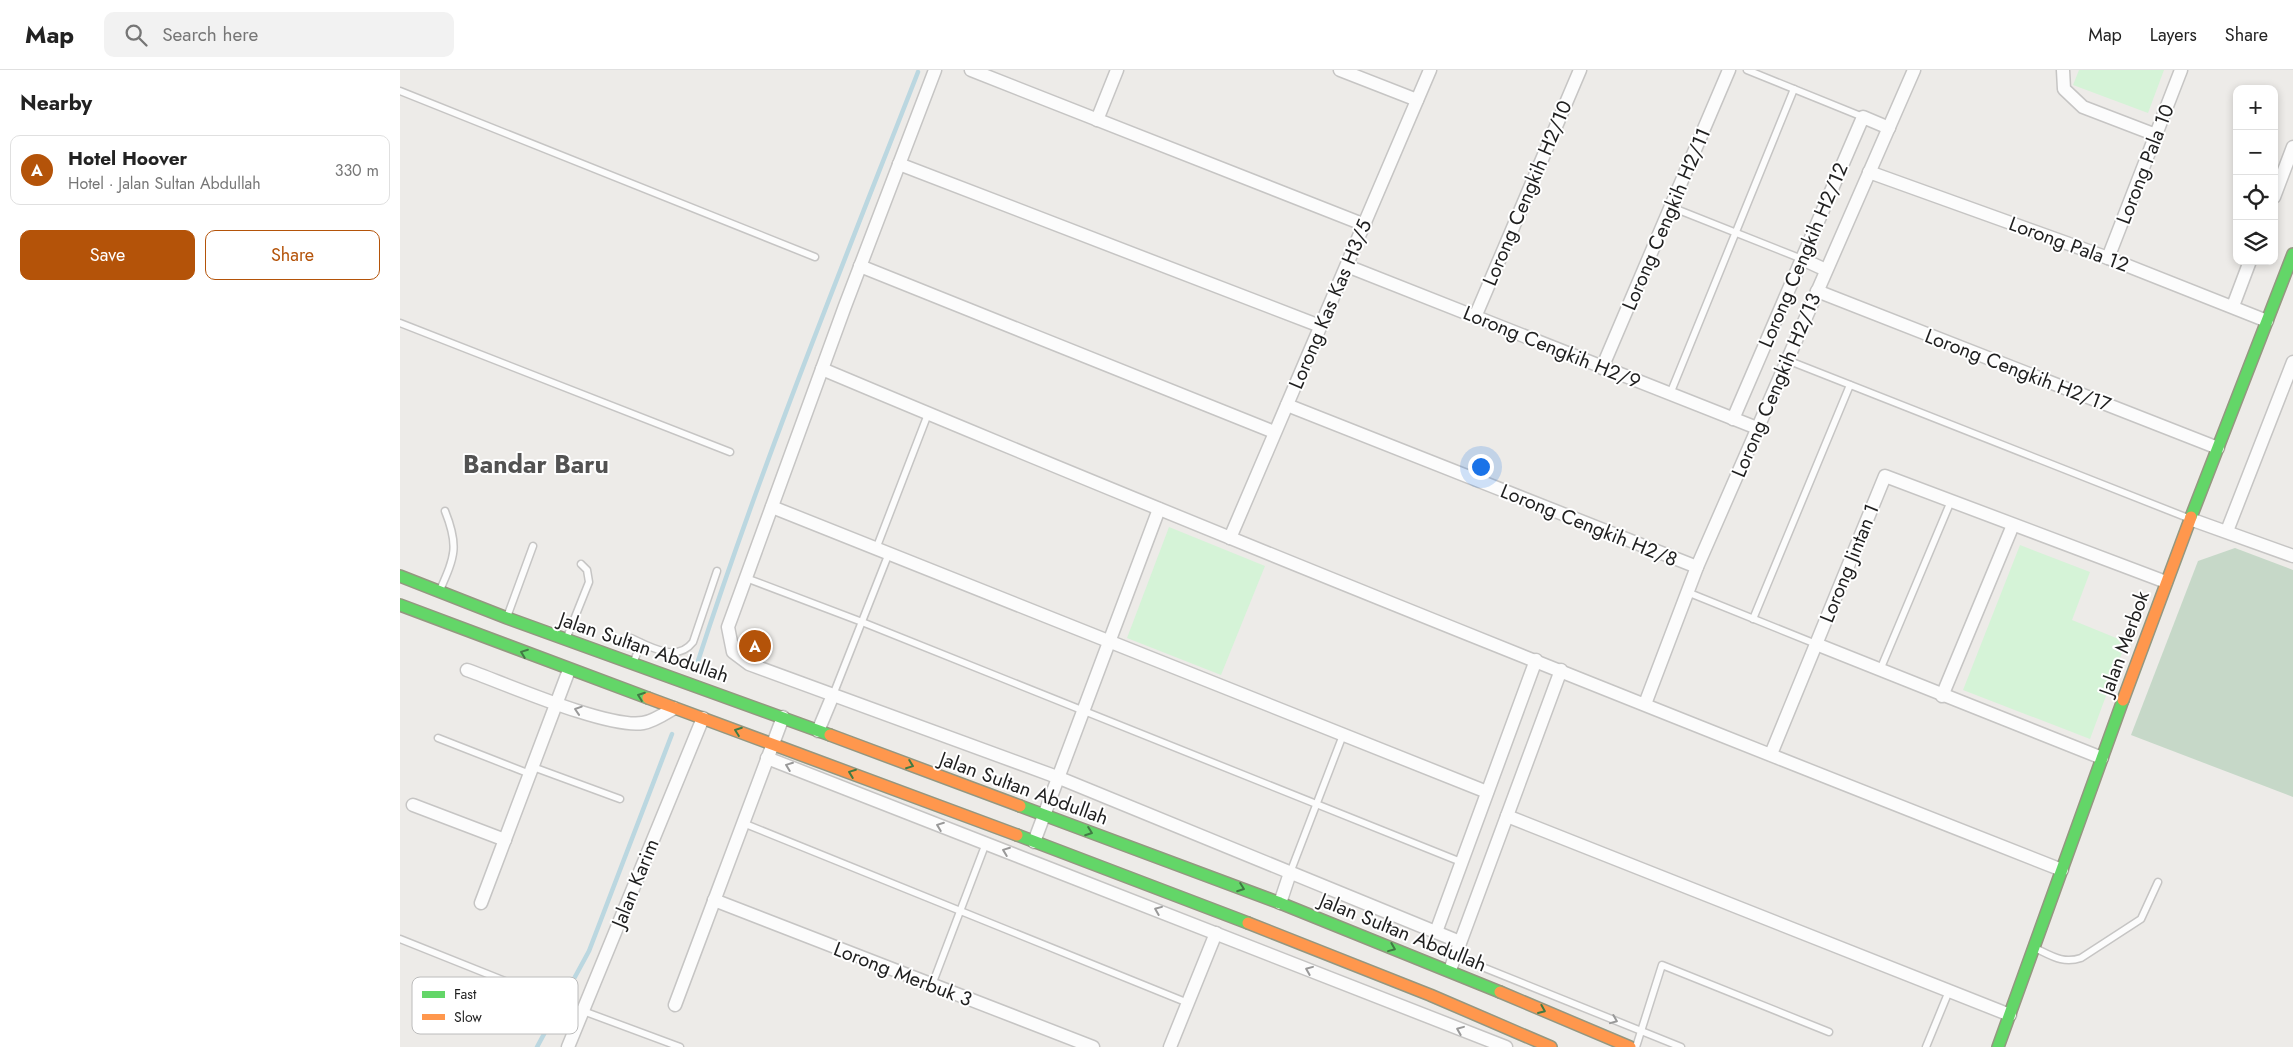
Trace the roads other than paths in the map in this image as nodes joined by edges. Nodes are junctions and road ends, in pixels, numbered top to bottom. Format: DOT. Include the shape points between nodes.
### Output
graph roads {
  1 [pos="935,70"];
  2 [pos="971,70"];
  3 [pos="1116,70"];
  4 [pos="1430,70"];
  5 [pos="1580,70"];
  6 [pos="1729,70"];
  7 [pos="1747,70"];
  8 [pos="1914,70"];
  9 [pos="2063,70"];
  10 [pos="2181,70"];
  11 [pos="1348,71"];
  12 [pos="1794,89"];
  13 [pos="400,91"];
  14 [pos="1417,100"];
  15 [pos="1863,118"];
  16 [pos="1096,120"];
  17 [pos="1889,128"];
  18 [pos="2156,135"];
  19 [pos="2293,148"];
  20 [pos="899,164"];
  21 [pos="1869,172"];
  22 [pos="2278,187"];
  23 [pos="1671,207"];
  24 [pos="1365,224"];
  25 [pos="1736,233"];
  26 [pos="2293,254"];
  27 [pos="814,257"];
  28 [pos="2108,258"];
  29 [pos="1802,259"];
  30 [pos="2248,265"];
  31 [pos="860,266"];
  32 [pos="1347,266"];
  33 [pos="1826,270"];
  34 [pos="1817,291"];
  35 [pos="2233,306"];
  36 [pos="1475,317"];
  37 [pos="2267,321"];
  38 [pos="400,323"];
  39 [pos="1320,326"];
  40 [pos="1787,360"];
  41 [pos="2293,362"];
  42 [pos="1602,368"];
  43 [pos="822,369"];
  44 [pos="1850,385"];
  45 [pos="1670,394"];
  46 [pos="1287,405"];
  47 [pos="928,414"];
  48 [pos="1733,419"];
  49 [pos="1757,428"];
  50 [pos="1274,432"];
  51 [pos="2218,448"];
  52 [pos="730,452"];
  53 [pos="1951,501"];
  54 [pos="772,507"];
  55 [pos="1159,509"];
  56 [pos="445,511"];
  57 [pos="2190,519"];
  58 [pos="2013,525"];
  59 [pos="2227,531"];
  60 [pos="1230,538"];
  61 [pos="533,546"];
  62 [pos="876,549"];
  63 [pos="889,554"];
  64 [pos="2293,556"];
  65 [pos="581,564"];
  66 [pos="1697,567"];
  67 [pos="717,571"];
  68 [pos="400,576"];
  69 [pos="746,578"];
  70 [pos="2166,582"];
  71 [pos="439,591"];
  72 [pos="1687,592"];
  73 [pos="400,605"];
  74 [pos="507,618"];
  75 [pos="1753,619"];
  76 [pos="862,622"];
  77 [pos="540,630"];
  78 [pos="631,638"];
  79 [pos="566,640"];
  80 [pos="1108,642"];
  81 [pos="641,643"];
  82 [pos="1816,644"];
  83 [pos="621,659"];
  84 [pos="1536,660"];
  85 [pos="633,663"];
  86 [pos="467,670"];
  87 [pos="570,670"];
  88 [pos="1561,670"];
  89 [pos="1880,670"];
  90 [pos="833,695"];
  91 [pos="1942,696"];
  92 [pos="557,703"];
  93 [pos="1645,704"];
  94 [pos="674,708"];
  95 [pos="1082,712"];
  96 [pos="783,717"];
  97 [pos="703,718"];
  98 [pos="818,731"];
  99 [pos="1343,735"];
  100 [pos="438,738"];
  101 [pos="773,743"];
  102 [pos="1771,754"];
  103 [pos="767,758"];
  104 [pos="2102,758"];
  105 [pos="532,771"];
  106 [pos="1058,777"];
  107 [pos="1487,792"];
  108 [pos="620,799"];
  109 [pos="1316,804"];
  110 [pos="413,805"];
  111 [pos="1043,815"];
  112 [pos="1507,816"];
  113 [pos="743,823"];
  114 [pos="505,840"];
  115 [pos="1034,842"];
  116 [pos="986,843"];
  117 [pos="1461,862"];
  118 [pos="2062,870"];
  119 [pos="1290,873"];
  120 [pos="2158,882"];
  121 [pos="714,900"];
  122 [pos="480,903"];
  123 [pos="1280,903"];
  124 [pos="960,911"];
  125 [pos="1436,932"];
  126 [pos="1216,933"];
  127 [pos="400,939"];
  128 [pos="1460,942"];
  129 [pos="2034,948"];
  130 [pos="1455,956"];
  131 [pos="1450,970"];
  132 [pos="495,977"];
  133 [pos="932,985"];
  134 [pos="1949,991"];
  135 [pos="1188,1002"];
  136 [pos="578,1004"];
  137 [pos="675,1005"];
  138 [pos="578,1010"];
  139 [pos="2010,1015"];
  140 [pos="1641,1031"];
  141 [pos="1829,1032"];
  142 [pos="571,1034"];
  143 [pos="568,1047"];
  144 [pos="680,1047"];
  145 [pos="1093,1047"];
  146 [pos="1170,1047"];
  147 [pos="1506,1047"];
  148 [pos="1549,1047"];
  149 [pos="1630,1047"];
  150 [pos="1636,1047"];
  151 [pos="1681,1047"];
  152 [pos="1926,1047"];
  153 [pos="1998,1047"];
  1 -- 20 [label="street"];
  2 -- 16 [label="street"];
  3 -- 16 [label="street"];
  4 -- 14 [label="street, Lorong Kas Kas H3/5"];
  5 -- 36 [label="street, Lorong Cengkih H2/10"];
  6 -- 23 [label="street, Lorong Cengkih H2/11"];
  7 -- 12 [label="lane"];
  8 -- 17 [label="street, Lorong Cengkih H2/13"];
  9 -- 18 [label="street" via="2064,89 2083,107"];
  10 -- 18 [label="street, Lorong Pala 10"];
  11 -- 14 [label="street"];
  12 -- 15 [label="lane"];
  12 -- 25 [label="lane"];
  13 -- 27 [label="lane"];
  14 -- 24 [label="street, Lorong Kas Kas H3/5"];
  15 -- 17 [label="street"];
  15 -- 29 [label="street, Lorong Cengkih H2/12"];
  16 -- 24 [label="street"];
  17 -- 21 [label="street, Lorong Cengkih H2/13"];
  18 -- 28 [label="street, Lorong Pala 10"];
  19 -- 22 [label="street"];
  20 -- 31 [label="street"];
  20 -- 39 [label="street"];
  21 -- 28 [label="street, Lorong Pala 12"];
  21 -- 33 [label="street, Lorong Cengkih H2/13"];
  23 -- 25 [label="lane"];
  23 -- 42 [label="street, Lorong Cengkih H2/11"];
  24 -- 32 [label="street, Lorong Kas Kas H3/5"];
  25 -- 29 [label="lane"];
  25 -- 45 [label="lane"];
  26 -- 37 [label="main road, Jalan Merbok"];
  28 -- 35 [label="street, Lorong Pala 12"];
  29 -- 33 [label="street"];
  29 -- 48 [label="street, Lorong Cengkih H2/12"];
  30 -- 35 [label="street"];
  31 -- 43 [label="street"];
  31 -- 50 [label="street"];
  32 -- 36 [label="street, Lorong Cengkih H2/9"];
  32 -- 39 [label="street, Lorong Kas Kas H3/5"];
  33 -- 34 [label="street, Lorong Cengkih H2/13"];
  34 -- 40 [label="street, Lorong Cengkih H2/13"];
  34 -- 51 [label="street, Lorong Cengkih H2/17"];
  35 -- 37 [label="street, Lorong Pala 12"];
  36 -- 42 [label="street, Lorong Cengkih H2/9"];
  37 -- 51 [label="main road, Jalan Merbok"];
  38 -- 52 [label="lane"];
  39 -- 46 [label="street, Lorong Kas Kas H3/5"];
  40 -- 44 [label="lane"];
  40 -- 49 [label="street, Lorong Cengkih H2/13"];
  41 -- 59 [label="street"];
  42 -- 45 [label="street, Lorong Cengkih H2/9"];
  43 -- 47 [label="street"];
  43 -- 54 [label="street"];
  44 -- 57 [label="lane"];
  44 -- 75 [label="lane"];
  45 -- 48 [label="street, Lorong Cengkih H2/9"];
  46 -- 50 [label="street, Lorong Kas Kas H3/5"];
  46 -- 66 [label="street, Lorong Cengkih H2/8"];
  47 -- 55 [label="street"];
  47 -- 62 [label="lane"];
  48 -- 49 [label="street, Lorong Cengkih H2/9"];
  49 -- 66 [label="street, Lorong Cengkih H2/13"];
  50 -- 60 [label="street, Lorong Kas Kas H3/5"];
  51 -- 57 [label="main road, Jalan Merbok"];
  53 -- 58 [label="street, Lorong Jintan 1"];
  53 -- 82 [label="street, Lorong Jintan 1" via="1885,476"];
  53 -- 89 [label="lane"];
  54 -- 62 [label="street"];
  54 -- 69 [label="street"];
  55 -- 60 [label="street"];
  55 -- 80 [label="street"];
  56 -- 71 [label="lane" via="454,533 454,556"];
  57 -- 59 [label="street"];
  57 -- 70 [label="main road, Jalan Merbok"];
  58 -- 70 [label="street, Lorong Jintan 1"];
  58 -- 91 [label="street"];
  59 -- 64 [label="street"];
  60 -- 84 [label="street"];
  61 -- 74 [label="lane"];
  62 -- 63 [label="street"];
  63 -- 76 [label="lane"];
  63 -- 80 [label="street"];
  65 -- 79 [label="lane" via="587,570 589,582"];
  66 -- 72 [label="street, Lorong Cengkih H2/13"];
  67 -- 81 [label="lane" via="693,642 688,648 678,653 665,652"];
  68 -- 71 [label="main road, Jalan Sultan Abdullah"];
  69 -- 76 [label="lane"];
  69 -- 90 [label="street" via="728,627 733,652 748,664"];
  70 -- 104 [label="main road, Jalan Merbok"];
  71 -- 74 [label="main road, Jalan Sultan Abdullah"];
  72 -- 75 [label="lane"];
  72 -- 93 [label="street, Lorong Cengkih H2/13"];
  87 -- 73 [label="main road, one-way"];
  74 -- 77 [label="main road, Jalan Sultan Abdullah"];
  75 -- 82 [label="lane"];
  76 -- 90 [label="lane"];
  76 -- 95 [label="lane"];
  77 -- 79 [label="main road, Jalan Sultan Abdullah"];
  77 -- 87 [label="main road" via="564,652"];
  78 -- 81 [label="lane"];
  79 -- 83 [label="main road, Jalan Sultan Abdullah"];
  80 -- 95 [label="street"];
  80 -- 99 [label="street"];
  81 -- 85 [label="lane"];
  82 -- 89 [label="street, Lorong Jintan 1"];
  82 -- 102 [label="street"];
  83 -- 85 [label="main road, Jalan Sultan Abdullah"];
  83 -- 87 [label="main road" via="587,662"];
  84 -- 88 [label="street"];
  84 -- 107 [label="street"];
  85 -- 96 [label="main road, Jalan Sultan Abdullah"];
  86 -- 92 [label="street"];
  87 -- 92 [label="street"];
  94 -- 87 [label="main road, one-way"];
  88 -- 93 [label="street"];
  88 -- 112 [label="street"];
  89 -- 91 [label="street, Lorong Jintan 1"];
  90 -- 98 [label="street"];
  90 -- 106 [label="street"];
  91 -- 104 [label="street, Lorong Jintan 1"];
  94 -- 92 [label="street, one-way" via="642,723 623,723"];
  92 -- 105 [label="street"];
  93 -- 102 [label="street"];
  94 -- 97 [label="main road"];
  95 -- 106 [label="street"];
  95 -- 109 [label="lane"];
  96 -- 98 [label="main road, Jalan Sultan Abdullah"];
  96 -- 101 [label="street"];
  101 -- 97 [label="main road, one-way"];
  97 -- 136 [label="street, Jalan Karim"];
  98 -- 111 [label="main road, Jalan Sultan Abdullah, one-way"];
  99 -- 107 [label="street"];
  99 -- 109 [label="lane"];
  100 -- 105 [label="lane"];
  101 -- 103 [label="street"];
  115 -- 101 [label="main road, one-way"];
  102 -- 118 [label="street"];
  103 -- 113 [label="street"];
  116 -- 103 [label="street, one-way"];
  104 -- 118 [label="main road, Jalan Merbok"];
  105 -- 108 [label="lane"];
  105 -- 114 [label="street"];
  106 -- 111 [label="street"];
  106 -- 119 [label="street"];
  107 -- 117 [label="street"];
  109 -- 117 [label="lane"];
  109 -- 119 [label="lane"];
  110 -- 114 [label="street"];
  111 -- 115 [label="street"];
  111 -- 123 [label="main road, Jalan Sultan Abdullah, one-way"];
  112 -- 128 [label="street"];
  112 -- 134 [label="street"];
  113 -- 121 [label="street"];
  113 -- 124 [label="lane"];
  114 -- 122 [label="street"];
  115 -- 148 [label="main road" via="1362,966"];
  116 -- 124 [label="lane"];
  126 -- 116 [label="street, one-way"];
  117 -- 125 [label="street"];
  118 -- 129 [label="main road, Jalan Merbok"];
  119 -- 123 [label="street"];
  119 -- 125 [label="street"];
  120 -- 129 [label="lane" via="2140,919 2081,958 2064,961"];
  121 -- 133 [label="street, Lorong Merbuk 3"];
  121 -- 137 [label="street"];
  123 -- 131 [label="main road, Jalan Sultan Abdullah, one-way"];
  124 -- 133 [label="lane"];
  124 -- 135 [label="lane"];
  125 -- 128 [label="street"];
  126 -- 135 [label="street"];
  147 -- 126 [label="street, one-way"];
  127 -- 132 [label="lane"];
  128 -- 130 [label="street"];
  129 -- 139 [label="main road, Jalan Merbok"];
  130 -- 131 [label="street"];
  130 -- 140 [label="lane, one-way"];
  131 -- 149 [label="main road, Jalan Sultan Abdullah, one-way"];
  133 -- 145 [label="street, Lorong Merbuk 3"];
  134 -- 139 [label="street"];
  134 -- 152 [label="lane"];
  135 -- 146 [label="street"];
  138 -- 144 [label="lane"];
  139 -- 153 [label="main road, Jalan Merbok"];
  140 -- 141 [label="lane" via="1662,965"];
  140 -- 150 [label="lane"];
  140 -- 151 [label="lane"];
  142 -- 143 [label="street, Jalan Karim"];
}
